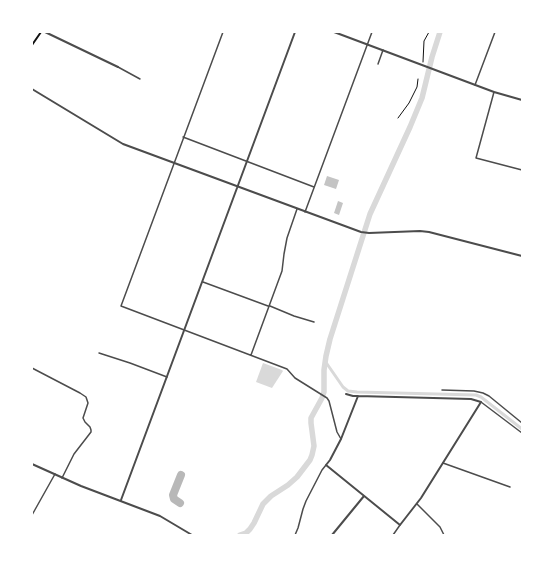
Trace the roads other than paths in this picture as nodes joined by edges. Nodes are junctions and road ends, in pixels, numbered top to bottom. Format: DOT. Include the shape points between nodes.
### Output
graph roads {
  1 [pos="41,32"];
  2 [pos="45,32"];
  3 [pos="223,32"];
  4 [pos="295,32"];
  5 [pos="334,32"];
  6 [pos="372,32"];
  7 [pos="495,32"];
  8 [pos="367,44"];
  9 [pos="32,45"];
  10 [pos="384,50"];
  11 [pos="378,64"];
  12 [pos="118,68"];
  13 [pos="140,79"];
  14 [pos="475,85"];
  15 [pos="32,89"];
  16 [pos="494,92"];
  17 [pos="522,100"];
  18 [pos="183,137"];
  19 [pos="247,162"];
  20 [pos="174,163"];
  21 [pos="522,170"];
  22 [pos="238,186"];
  23 [pos="315,187"];
  24 [pos="297,209"];
  25 [pos="305,212"];
  26 [pos="522,256"];
  27 [pos="202,282"];
  28 [pos="269,306"];
  29 [pos="314,322"];
  30 [pos="184,330"];
  31 [pos="99,353"];
  32 [pos="251,355"];
  33 [pos="32,368"];
  34 [pos="167,377"];
  35 [pos="442,390"];
  36 [pos="346,394"];
  37 [pos="358,396"];
  38 [pos="481,402"];
  39 [pos="522,423"];
  40 [pos="522,433"];
  41 [pos="341,439"];
  42 [pos="443,463"];
  43 [pos="32,464"];
  44 [pos="326,465"];
  45 [pos="55,474"];
  46 [pos="62,478"];
  47 [pos="510,487"];
  48 [pos="364,496"];
  49 [pos="120,500"];
  50 [pos="417,504"];
  51 [pos="32,515"];
  52 [pos="400,525"];
  53 [pos="192,535"];
  54 [pos="295,535"];
  55 [pos="332,535"];
  56 [pos="393,535"];
  57 [pos="444,535"];
  1 -- 9 [label="main road"];
  2 -- 12 [label="street"];
  3 -- 18 [label="street"];
  4 -- 19 [label="street"];
  5 -- 8 [label="street"];
  6 -- 8 [label="street"];
  7 -- 14 [label="street"];
  8 -- 10 [label="street"];
  8 -- 23 [label="street"];
  10 -- 11 [label="street"];
  10 -- 14 [label="street"];
  12 -- 13 [label="street"];
  14 -- 16 [label="street"];
  15 -- 20 [label="street" via="120,142"];
  16 -- 17 [label="street"];
  16 -- 21 [label="street" via="476,158"];
  18 -- 19 [label="street"];
  18 -- 20 [label="street"];
  19 -- 22 [label="street"];
  19 -- 23 [label="street"];
  20 -- 22 [label="street"];
  20 -- 30 [label="street" via="121,306"];
  22 -- 24 [label="street"];
  22 -- 27 [label="street"];
  23 -- 25 [label="street"];
  24 -- 25 [label="street"];
  24 -- 28 [label="street" via="287,238 282,271"];
  25 -- 26 [label="street" via="361,232 429,232"];
  27 -- 28 [label="street"];
  27 -- 30 [label="street"];
  28 -- 29 [label="street"];
  28 -- 32 [label="street"];
  30 -- 32 [label="street"];
  30 -- 34 [label="street"];
  31 -- 34 [label="street"];
  32 -- 41 [label="street" via="287,369 295,378 327,398"];
  33 -- 46 [label="street" via="86,397 88,401 83,418 91,432 74,454"];
  34 -- 49 [label="street"];
  35 -- 39 [label="street" via="483,393"];
  36 -- 37 [label="street"];
  37 -- 38 [label="street" via="471,399"];
  37 -- 41 [label="street"];
  38 -- 40 [label="street"];
  38 -- 42 [label="street"];
  41 -- 44 [label="street"];
  42 -- 47 [label="street"];
  42 -- 50 [label="street"];
  43 -- 45 [label="street"];
  44 -- 48 [label="street"];
  44 -- 54 [label="street" via="306,501"];
  45 -- 46 [label="street"];
  45 -- 51 [label="street"];
  46 -- 49 [label="street"];
  48 -- 52 [label="street"];
  48 -- 55 [label="street"];
  49 -- 53 [label="street" via="160,516"];
  50 -- 52 [label="street"];
  50 -- 57 [label="street" via="440,527"];
  52 -- 56 [label="street"];
}
